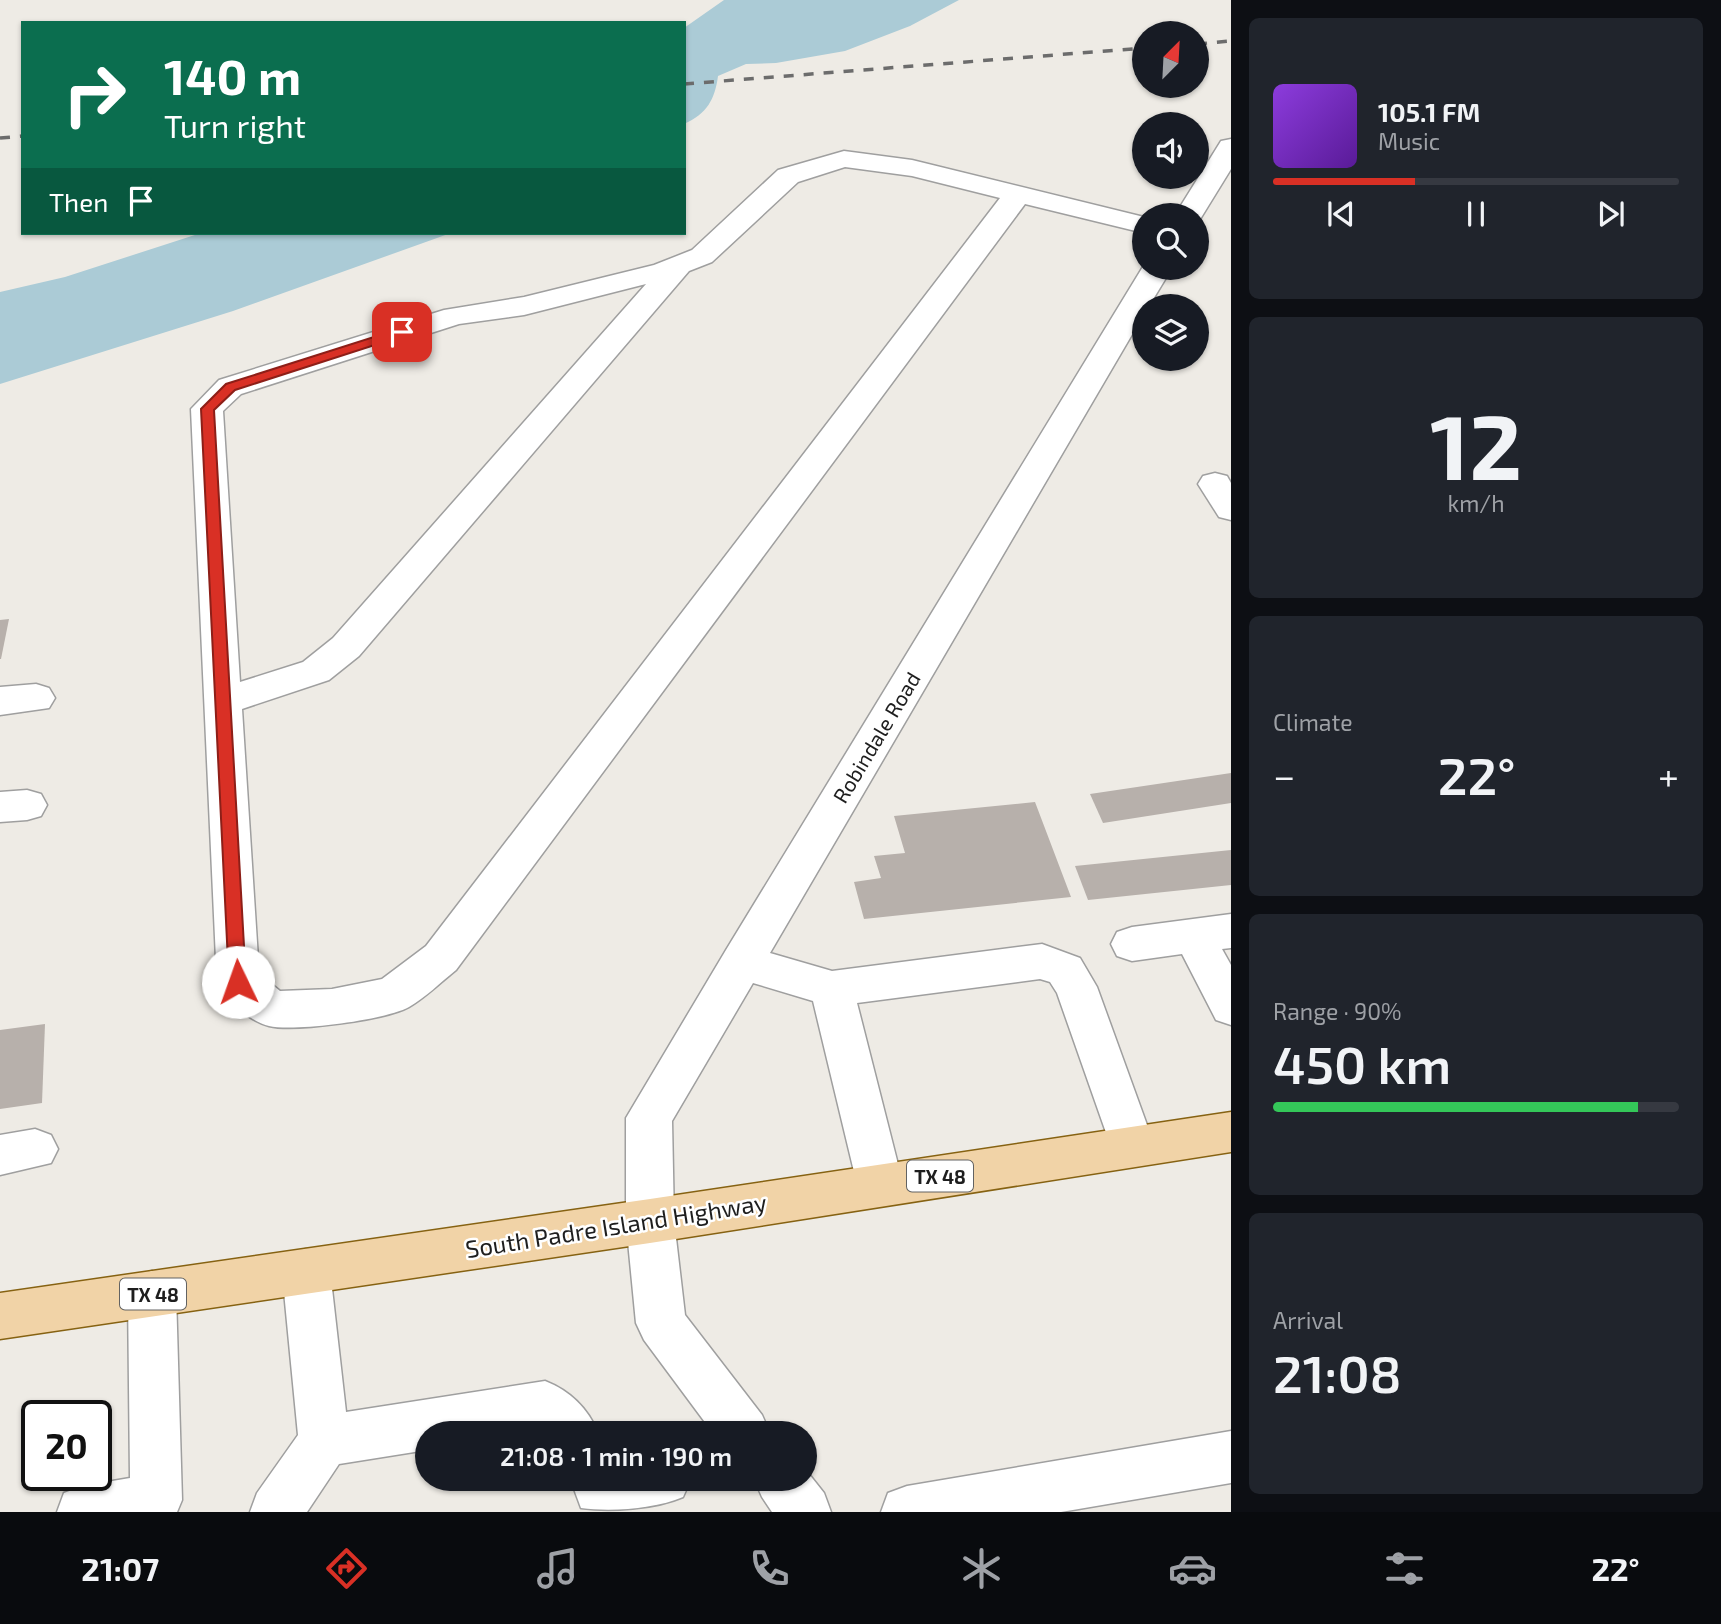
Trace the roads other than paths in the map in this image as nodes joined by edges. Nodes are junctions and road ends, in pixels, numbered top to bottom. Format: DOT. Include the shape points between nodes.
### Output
graph roads {
  1 [pos="1231,147"];
  2 [pos="1018,194"];
  3 [pos="1196,203"];
  4 [pos="1132,222"];
  5 [pos="679,265"];
  6 [pos="1150,280"];
  7 [pos="36,698"];
  8 [pos="0,701"];
  9 [pos="223,702"];
  10 [pos="1213,933"];
  11 [pos="1132,944"];
  12 [pos="741,962"];
  13 [pos="832,989"];
  14 [pos="1231,1007"];
  15 [pos="1231,1132"];
  16 [pos="1132,1147"];
  17 [pos="880,1184"];
  18 [pos="650,1221"];
  19 [pos="306,1272"];
  20 [pos="152,1294"];
  21 [pos="0,1316"];
  22 [pos="450,1421"];
  23 [pos="560,1421"];
  24 [pos="731,1421"];
  25 [pos="415,1427"];
  26 [pos="324,1441"];
  27 [pos="1231,1457"];
  28 [pos="788,1491"];
  29 [pos="156,1506"];
  30 [pos="83,1512"];
  31 [pos="276,1512"];
  32 [pos="805,1512"];
  33 [pos="907,1512"];
  1 -- 3 [label="street"];
  2 -- 4 [label="street"];
  2 -- 5 [label="street" via="912,168 844,159 788,176 702,256"];
  2 -- 9 [label="street" via="441,958 393,995 332,1007 272,1009 238,982"];
  5 -- 9 [label="street" via="346,647 316,671"];
  5 -- 9 [label="street" via="524,306 455,316 230,387 207,409"];
  6 -- 12 [label="street, Robindale Road"];
  7 -- 8 [label="street"];
  10 -- 11 [label="street"];
  10 -- 14 [label="street"];
  12 -- 13 [label="street"];
  12 -- 18 [label="street, Robindale Road" via="649,1118"];
  13 -- 16 [label="street" via="1042,961 1065,970 1076,987"];
  13 -- 17 [label="street"];
  15 -- 16 [label="main road, South Padre Island Highway / TX 48"];
  16 -- 17 [label="main road, South Padre Island Highway / TX 48"];
  17 -- 18 [label="main road, South Padre Island Highway / TX 48"];
  18 -- 19 [label="main road, South Padre Island Highway / TX 48"];
  18 -- 24 [label="street, Robindale Road" via="661,1323"];
  19 -- 20 [label="main road, South Padre Island Highway / TX 48"];
  19 -- 26 [label="street"];
  20 -- 21 [label="main road, South Padre Island Highway / TX 48"];
  20 -- 29 [label="street"];
  22 -- 23 [label="street" via="545,1406"];
  25 -- 26 [label="street"];
  26 -- 31 [label="street"];
  27 -- 33 [label="street"];
  28 -- 32 [label="street"];
  29 -- 30 [label="street"];
}
